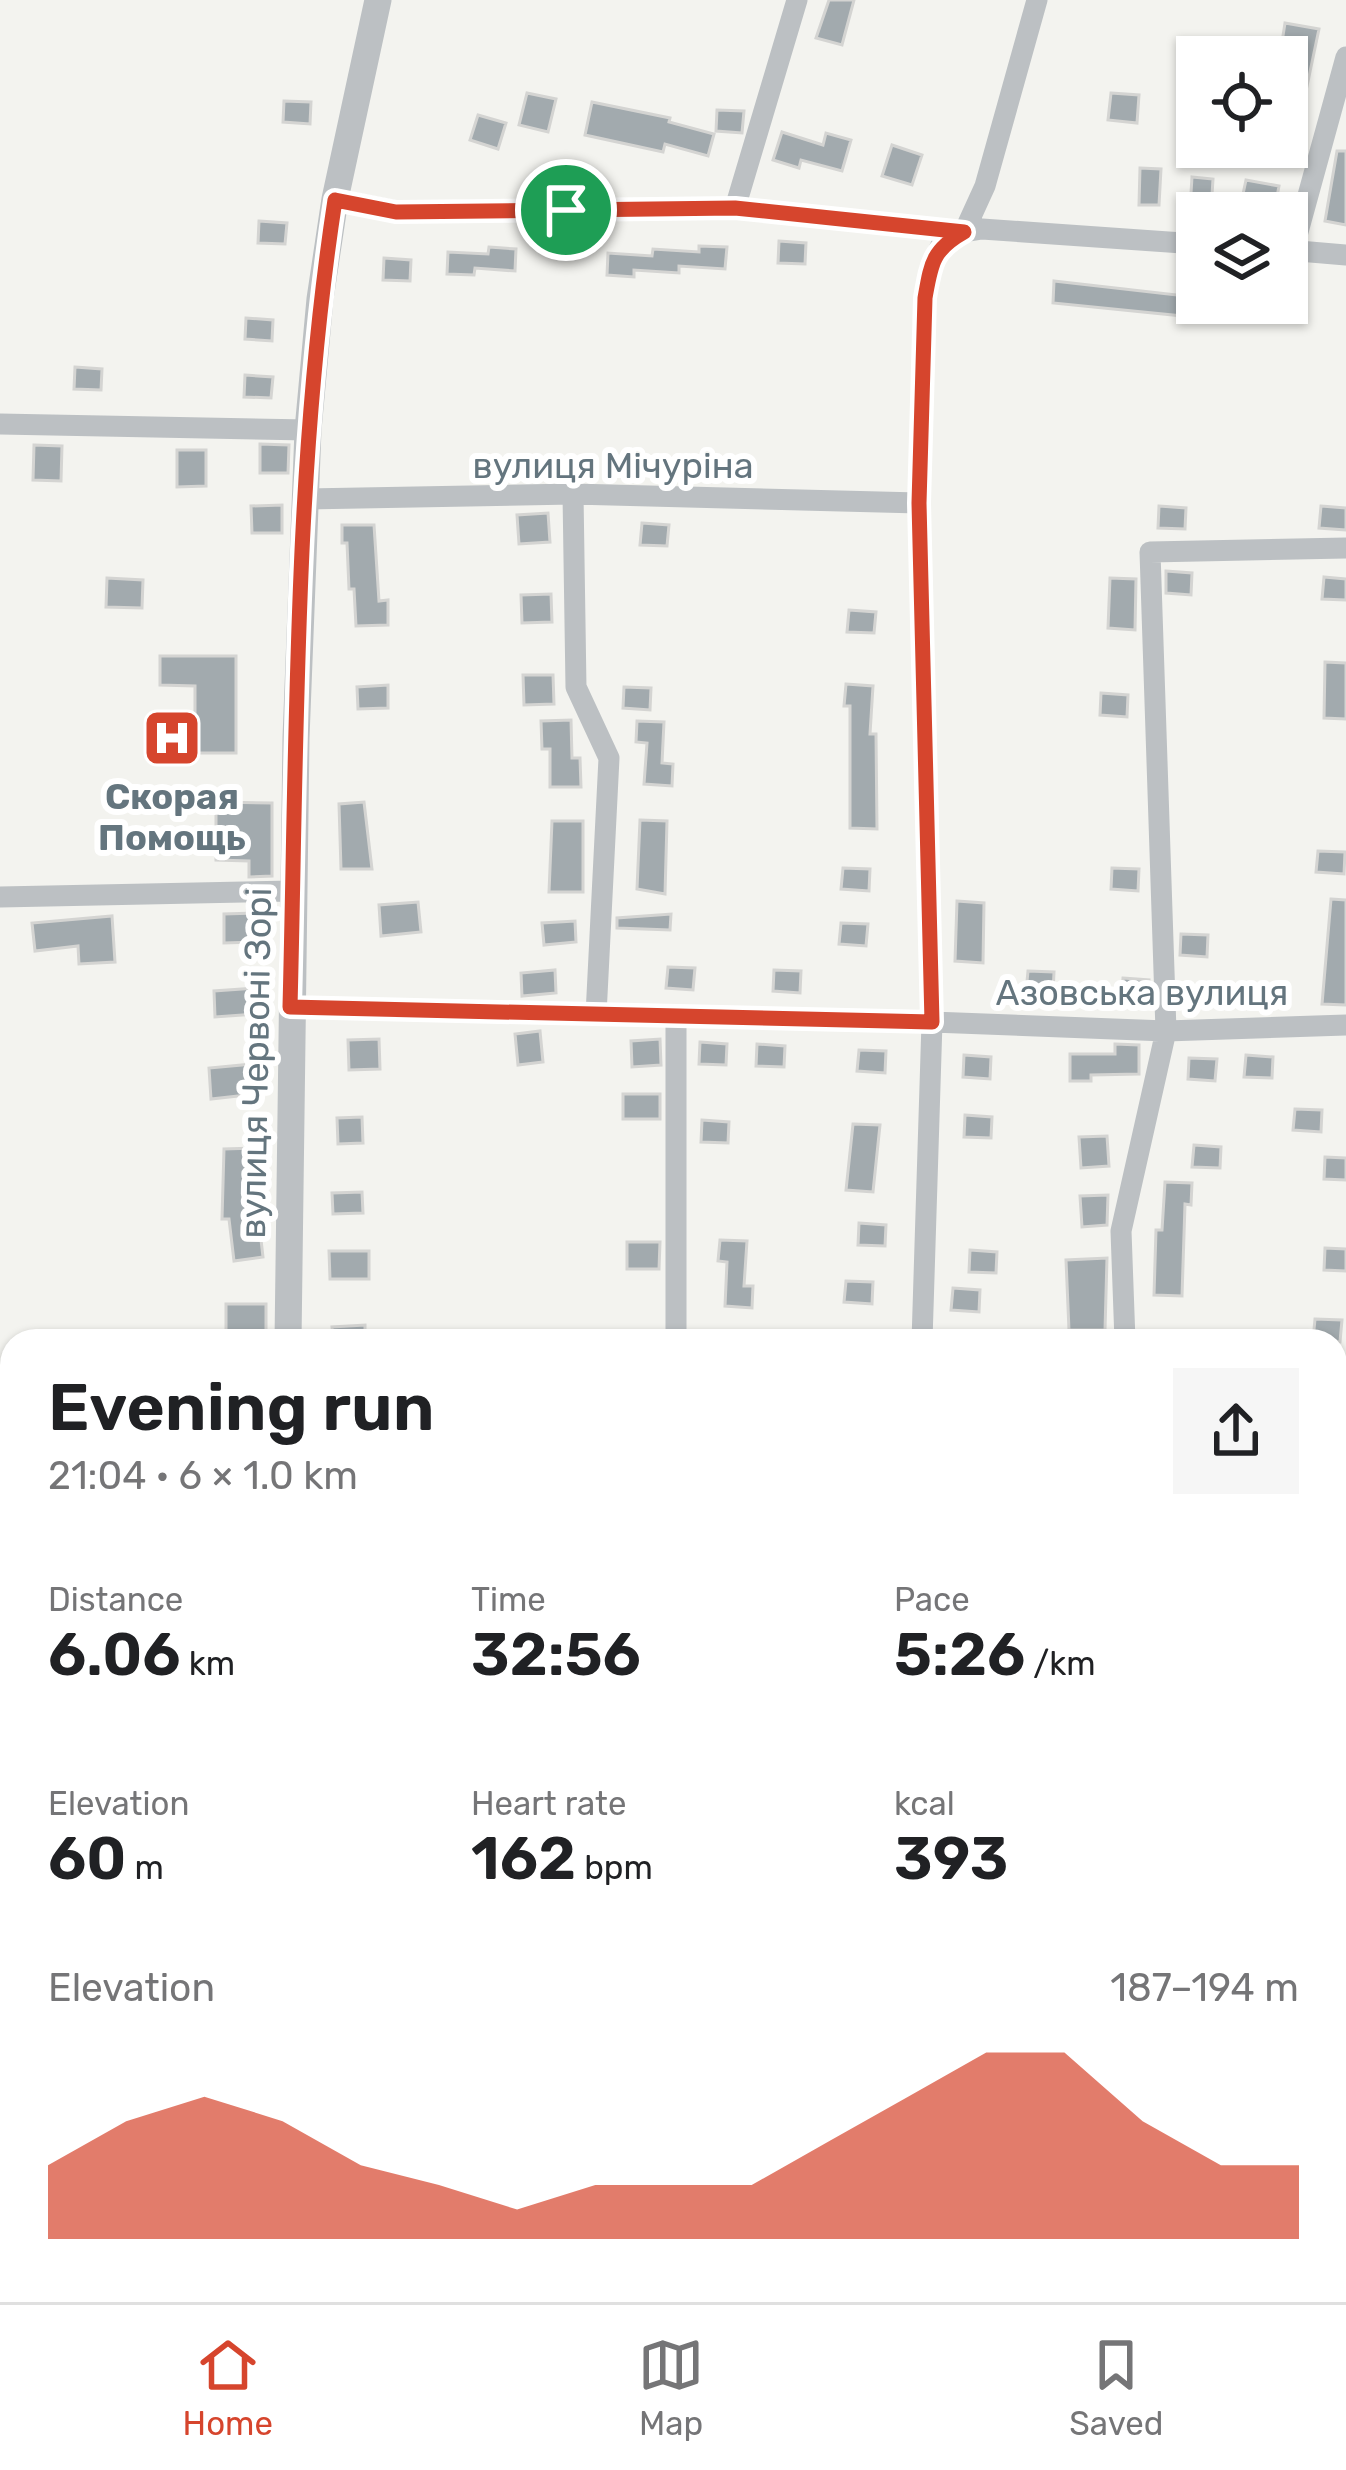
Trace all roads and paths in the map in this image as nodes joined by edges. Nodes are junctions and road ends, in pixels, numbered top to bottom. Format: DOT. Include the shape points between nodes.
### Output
graph roads {
  1 [pos="378,0"];
  2 [pos="797,0"];
  3 [pos="1037,0"];
  4 [pos="1346,57"];
  5 [pos="1307,192"];
  6 [pos="335,200"];
  7 [pos="735,208"];
  8 [pos="964,232"];
  9 [pos="1176,243"];
  10 [pos="1308,252"];
  11 [pos="1346,255"];
  12 [pos="0,424"];
  13 [pos="308,430"];
  14 [pos="573,494"];
  15 [pos="306,500"];
  16 [pos="919,503"];
  17 [pos="1346,548"];
  18 [pos="293,891"];
  19 [pos="0,897"];
  20 [pos="290,1007"];
  21 [pos="596,1015"];
  22 [pos="676,1017"];
  23 [pos="932,1022"];
  24 [pos="1346,1025"];
  25 [pos="1166,1031"];
  26 [pos="288,1329"];
  27 [pos="676,1329"];
  28 [pos="922,1329"];
  29 [pos="1124,1329"];
  1 -- 6 [label="street, вулиця Червоні Зорі"];
  2 -- 7 [label="street"];
  3 -- 8 [label="street" via="985,186"];
  4 -- 5 [label="street"];
  6 -- 7 [label="street" via="396,212"];
  6 -- 13 [label="street, вулиця Червоні Зорі"];
  7 -- 8 [label="street"];
  8 -- 9 [label="street"];
  8 -- 16 [label="street" via="940,245 925,298"];
  10 -- 11 [label="street"];
  12 -- 13 [label="street"];
  13 -- 15 [label="street, вулиця Червоні Зорі"];
  14 -- 15 [label="street, вулиця Мічуріна"];
  14 -- 16 [label="street, вулиця Мічуріна"];
  14 -- 21 [label="street" via="575,687 609,758"];
  15 -- 18 [label="street, вулиця Червоні Зорі"];
  16 -- 23 [label="street"];
  17 -- 25 [label="street" via="1150,552"];
  18 -- 19 [label="street"];
  18 -- 20 [label="street, вулиця Червоні Зорі"];
  20 -- 21 [label="street, Азовська вулиця"];
  20 -- 26 [label="street, вулиця Червоні Зорі"];
  21 -- 22 [label="street, Азовська вулиця"];
  22 -- 23 [label="street, Азовська вулиця"];
  22 -- 27 [label="street"];
  23 -- 25 [label="street, Азовська вулиця"];
  23 -- 28 [label="street"];
  24 -- 25 [label="street, Азовська вулиця"];
  25 -- 29 [label="street" via="1120,1231"];
}
